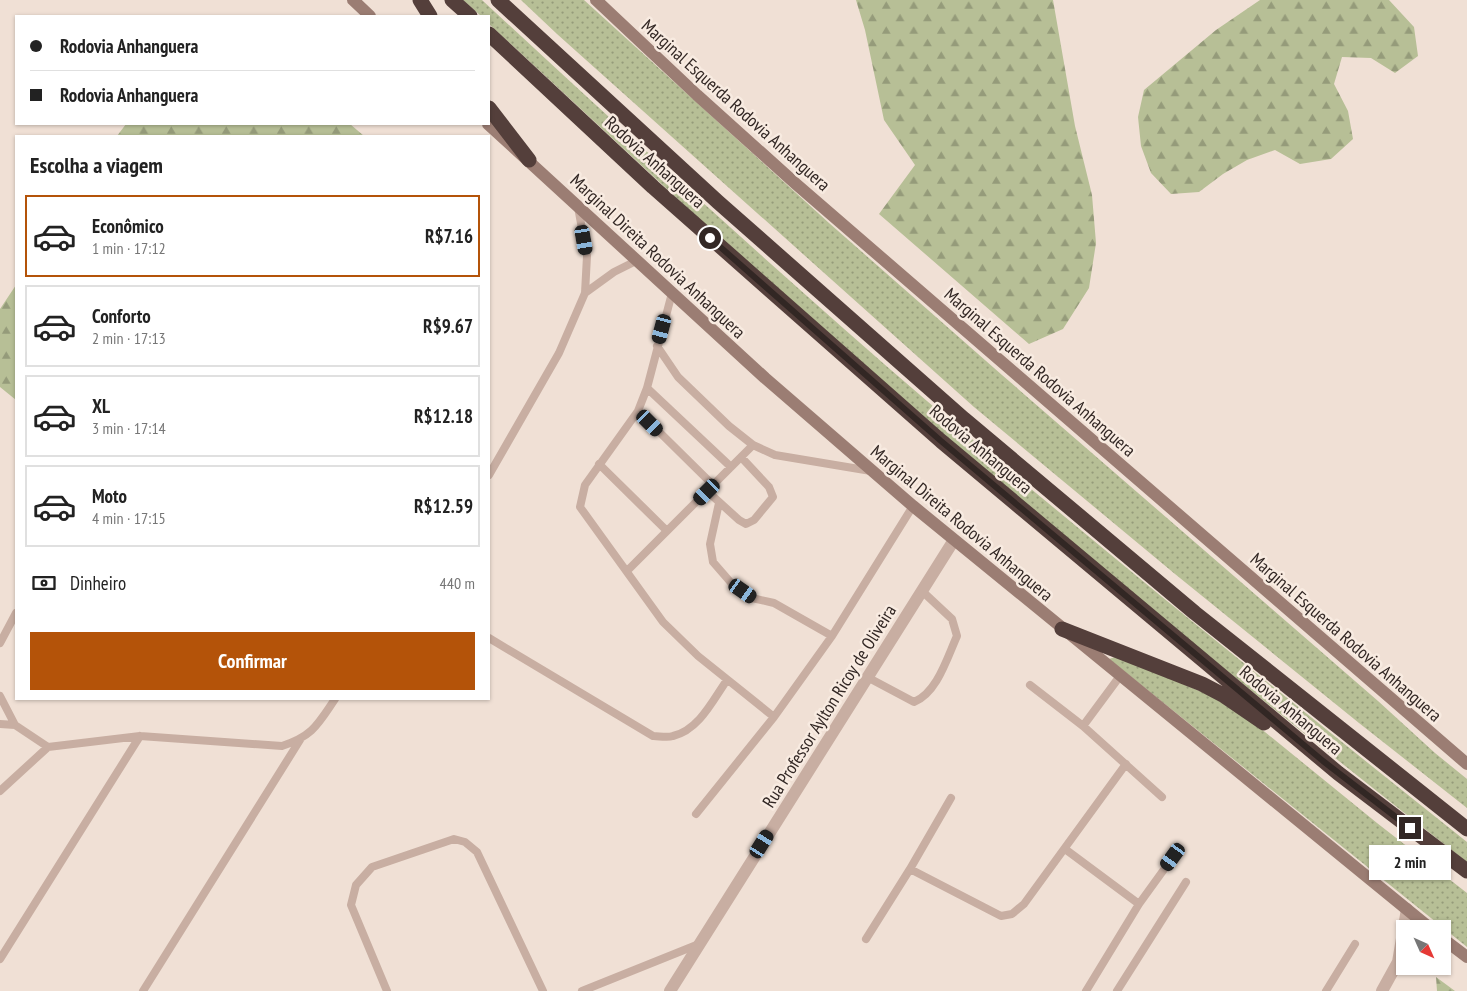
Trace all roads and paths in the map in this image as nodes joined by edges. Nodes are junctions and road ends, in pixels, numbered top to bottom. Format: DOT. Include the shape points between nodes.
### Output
graph roads {
  1 [pos="353,0"];
  2 [pos="420,0"];
  3 [pos="452,0"];
  4 [pos="498,0"];
  5 [pos="596,0"];
  6 [pos="369,15"];
  7 [pos="429,15"];
  8 [pos="469,15"];
  9 [pos="490,35"];
  10 [pos="490,109"];
  11 [pos="489,125"];
  12 [pos="529,160"];
  13 [pos="578,207"];
  14 [pos="636,262"];
  15 [pos="672,293"];
  16 [pos="585,294"];
  17 [pos="657,346"];
  18 [pos="648,388"];
  19 [pos="638,410"];
  20 [pos="753,445"];
  21 [pos="741,457"];
  22 [pos="599,464"];
  23 [pos="731,467"];
  24 [pos="872,471"];
  25 [pos="490,473"];
  26 [pos="713,485"];
  27 [pos="707,492"];
  28 [pos="719,502"];
  29 [pos="913,506"];
  30 [pos="667,532"];
  31 [pos="954,540"];
  32 [pos="627,572"];
  33 [pos="922,591"];
  34 [pos="15,615"];
  35 [pos="1062,629"];
  36 [pos="832,636"];
  37 [pos="490,639"];
  38 [pos="0,643"];
  39 [pos="1120,676"];
  40 [pos="867,677"];
  41 [pos="728,680"];
  42 [pos="1030,685"];
  43 [pos="0,696"];
  44 [pos="335,700"];
  45 [pos="774,717"];
  46 [pos="0,724"];
  47 [pos="15,725"];
  48 [pos="1083,726"];
  49 [pos="140,736"];
  50 [pos="300,740"];
  51 [pos="48,747"];
  52 [pos="1126,764"];
  53 [pos="1467,764"];
  54 [pos="1338,773"];
  55 [pos="0,790"];
  56 [pos="1162,797"];
  57 [pos="951,798"];
  58 [pos="696,814"];
  59 [pos="1467,830"];
  60 [pos="1065,849"];
  61 [pos="1173,857"];
  62 [pos="910,869"];
  63 [pos="1467,871"];
  64 [pos="1186,882"];
  65 [pos="1139,904"];
  66 [pos="1408,909"];
  67 [pos="1406,920"];
  68 [pos="1421,920"];
  69 [pos="866,939"];
  70 [pos="699,944"];
  71 [pos="1355,944"];
  72 [pos="1451,945"];
  73 [pos="1467,957"];
  74 [pos="0,959"];
  75 [pos="1396,967"];
  76 [pos="1122,987"];
  77 [pos="142,991"];
  78 [pos="387,991"];
  79 [pos="543,991"];
  80 [pos="582,991"];
  81 [pos="670,991"];
  82 [pos="1086,991"];
  83 [pos="1117,991"];
  84 [pos="1326,991"];
  85 [pos="1382,991"];
  1 -- 6 [label="street"];
  2 -- 7 [label="highway"];
  3 -- 8 [label="highway"];
  4 -- 59 [label="highway, Rodovia Anhanguera" via="718,202 964,419 1196,613"];
  5 -- 53 [label="street, Marginal Esquerda Rodovia Anhanguera" via="796,184"];
  9 -- 54 [label="highway, Rodovia Anhanguera" via="653,187 941,441"];
  10 -- 12 [label="highway"];
  11 -- 12 [label="street, Marginal Direita Rodovia Anhanguera"];
  12 -- 13 [label="street, Marginal Direita Rodovia Anhanguera"];
  13 -- 14 [label="street, Marginal Direita Rodovia Anhanguera"];
  13 -- 16 [label="lane" via="587,256"];
  14 -- 15 [label="street, Marginal Direita Rodovia Anhanguera"];
  14 -- 16 [label="lane" via="614,272"];
  15 -- 17 [label="lane"];
  15 -- 24 [label="street, Marginal Direita Rodovia Anhanguera"];
  16 -- 25 [label="lane" via="559,353"];
  17 -- 18 [label="lane"];
  17 -- 20 [label="lane" via="678,377"];
  18 -- 19 [label="lane"];
  18 -- 23 [label="lane"];
  19 -- 22 [label="lane"];
  19 -- 26 [label="lane"];
  20 -- 21 [label="lane"];
  20 -- 24 [label="lane" via="775,455"];
  21 -- 23 [label="lane"];
  21 -- 28 [label="lane" via="769,487 772,497 754,520 746,524"];
  22 -- 30 [label="lane"];
  22 -- 32 [label="lane" via="585,485 580,507"];
  23 -- 26 [label="lane"];
  24 -- 29 [label="street, Marginal Direita Rodovia Anhanguera"];
  26 -- 27 [label="lane"];
  27 -- 28 [label="lane"];
  27 -- 30 [label="lane"];
  28 -- 36 [label="lane" via="710,544 713,562 733,585 752,598 774,603"];
  29 -- 31 [label="street, Marginal Direita Rodovia Anhanguera"];
  29 -- 36 [label="lane"];
  30 -- 32 [label="lane"];
  31 -- 33 [label="street, Rua Professor Aylton Ricoy de Oliveira"];
  31 -- 35 [label="street, Marginal Direita Rodovia Anhanguera"];
  32 -- 41 [label="lane" via="663,622"];
  33 -- 40 [label="street, Rua Professor Aylton Ricoy de Oliveira"];
  33 -- 40 [label="lane" via="952,620 957,636 932,689 914,702"];
  34 -- 38 [label="lane"];
  35 -- 39 [label="street, Marginal Direita Rodovia Anhanguera"];
  35 -- 54 [label="highway" via="1202,684"];
  36 -- 45 [label="lane"];
  37 -- 41 [label="lane" via="653,736 672,737 685,731 700,718"];
  39 -- 48 [label="lane"];
  39 -- 66 [label="street, Marginal Direita Rodovia Anhanguera"];
  40 -- 70 [label="street, Rua Professor Aylton Ricoy de Oliveira"];
  41 -- 45 [label="lane"];
  42 -- 48 [label="lane"];
  43 -- 47 [label="lane"];
  44 -- 50 [label="lane" via="316,726"];
  45 -- 58 [label="lane"];
  46 -- 47 [label="lane"];
  47 -- 51 [label="lane"];
  48 -- 52 [label="lane"];
  49 -- 50 [label="lane" via="282,746"];
  49 -- 51 [label="lane"];
  49 -- 74 [label="lane"];
  50 -- 77 [label="lane"];
  51 -- 55 [label="lane"];
  52 -- 56 [label="lane"];
  52 -- 60 [label="lane"];
  54 -- 63 [label="highway, Rodovia Anhanguera"];
  57 -- 62 [label="lane"];
  60 -- 62 [label="lane" via="1024,904 1012,914 1000,916"];
  60 -- 65 [label="lane"];
  61 -- 65 [label="lane"];
  62 -- 69 [label="lane"];
  64 -- 76 [label="lane"];
  65 -- 82 [label="lane"];
  66 -- 67 [label="street"];
  66 -- 68 [label="street, Marginal Direita Rodovia Anhanguera"];
  70 -- 80 [label="lane"];
  70 -- 81 [label="street, Rua Professor Aylton Ricoy de Oliveira"];
  71 -- 84 [label="lane"];
  72 -- 73 [label="street"];
  75 -- 85 [label="street"];
  76 -- 83 [label="lane"];
  78 -- 79 [label="lane" via="351,905 356,885 372,867 454,839 465,842 477,852"];
}
